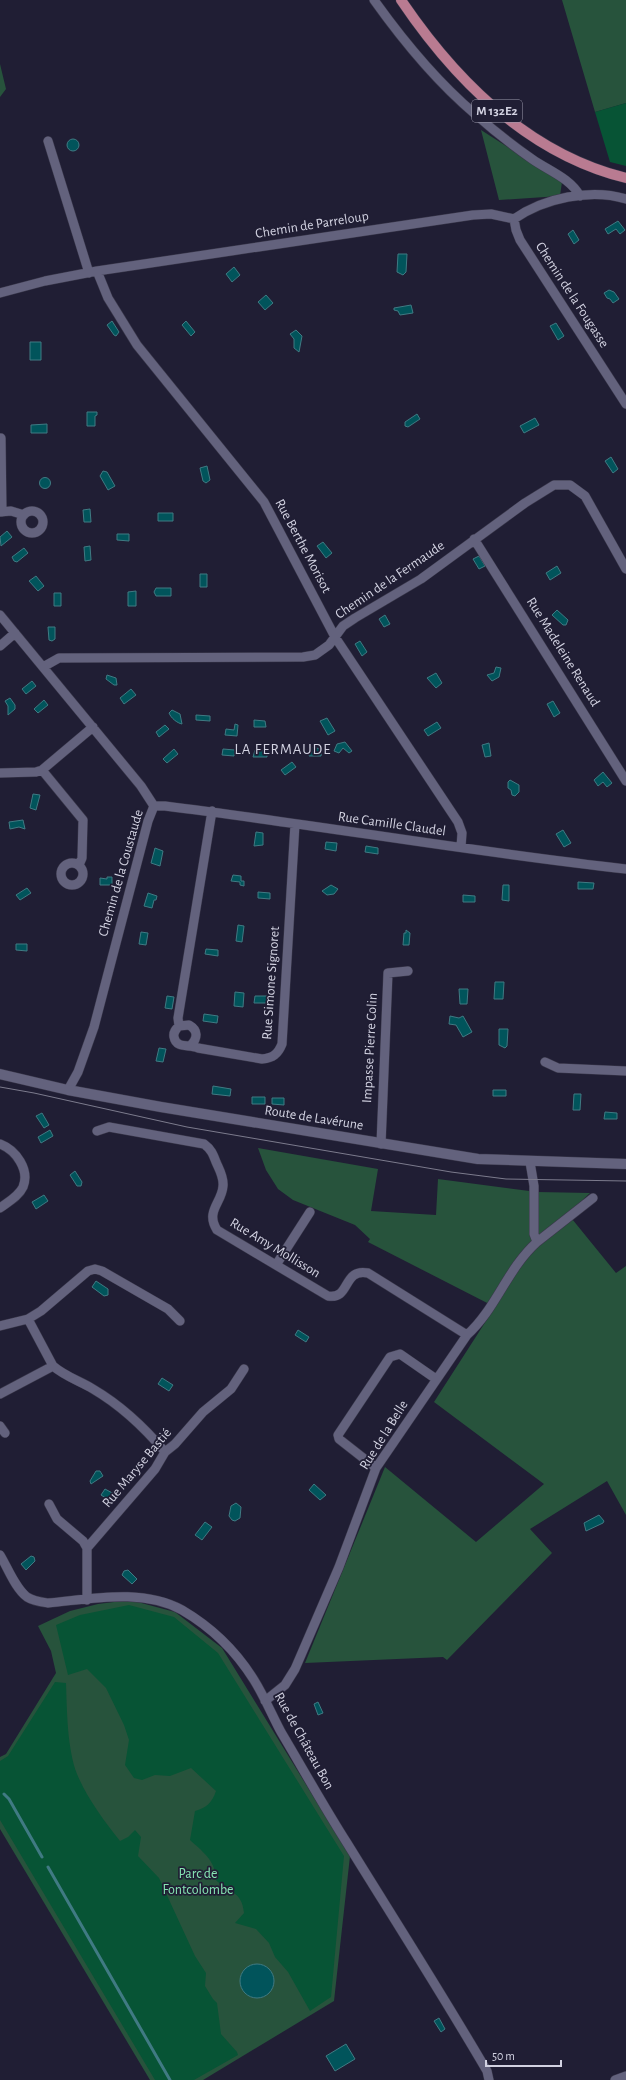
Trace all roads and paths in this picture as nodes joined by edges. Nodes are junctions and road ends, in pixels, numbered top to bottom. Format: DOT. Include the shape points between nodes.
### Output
graph roads {
  1 [pos="374,0"];
  2 [pos="401,0"];
  3 [pos="48,142"];
  4 [pos="626,178"];
  5 [pos="580,196"];
  6 [pos="626,199"];
  7 [pos="514,219"];
  8 [pos="93,272"];
  9 [pos="0,293"];
  10 [pos="626,404"];
  11 [pos="1,438"];
  12 [pos="1,512"];
  13 [pos="24,515"];
  14 [pos="474,539"];
  15 [pos="626,569"];
  16 [pos="0,615"];
  17 [pos="15,634"];
  18 [pos="335,637"];
  19 [pos="0,646"];
  20 [pos="43,667"];
  21 [pos="93,727"];
  22 [pos="42,770"];
  23 [pos="0,773"];
  24 [pos="626,781"];
  25 [pos="154,806"];
  26 [pos="212,811"];
  27 [pos="295,824"];
  28 [pos="461,847"];
  29 [pos="79,865"];
  30 [pos="626,869"];
  31 [pos="408,972"];
  32 [pos="179,1026"];
  33 [pos="191,1045"];
  34 [pos="545,1062"];
  35 [pos="626,1071"];
  36 [pos="0,1074"];
  37 [pos="68,1090"];
  38 [pos="97,1131"];
  39 [pos="0,1144"];
  40 [pos="381,1144"];
  41 [pos="530,1162"];
  42 [pos="626,1164"];
  43 [pos="593,1198"];
  44 [pos="0,1208"];
  45 [pos="310,1212"];
  46 [pos="536,1242"];
  47 [pos="276,1265"];
  48 [pos="28,1319"];
  49 [pos="180,1321"];
  50 [pos="0,1326"];
  51 [pos="467,1335"];
  52 [pos="53,1366"];
  53 [pos="244,1369"];
  54 [pos="436,1379"];
  55 [pos="0,1394"];
  56 [pos="165,1452"];
  57 [pos="376,1468"];
  58 [pos="50,1504"];
  59 [pos="87,1548"];
  60 [pos="0,1555"];
  61 [pos="87,1600"];
  62 [pos="265,1701"];
  63 [pos="626,2076"];
  64 [pos="489,2080"];
  65 [pos="615,2080"];
  1 -- 5 [label="street" via="398,34 429,70 474,113 534,160 574,186"];
  2 -- 4 [label="main road, M 132E2" via="453,68 497,111 537,140 571,158"];
  3 -- 8 [label="street, Rue Berthe Morisot"];
  5 -- 6 [label="street" via="604,194"];
  5 -- 7 [label="street" via="552,202 524,212"];
  7 -- 8 [label="street, Chemin de Parreloup" via="502,215 473,215"];
  7 -- 10 [label="street, Chemin de la Fougasse" via="520,240"];
  8 -- 9 [label="street, Chemin de Parreloup"];
  8 -- 18 [label="street, Rue Berthe Morisot" via="137,345 264,502"];
  11 -- 12 [label="street"];
  12 -- 13 [label="street" via="11,510"];
  14 -- 15 [label="street, Chemin de la Fermaude" via="548,487 570,485 585,496"];
  14 -- 18 [label="street, Chemin de la Fermaude" via="421,579 354,618 343,626"];
  14 -- 24 [label="street, Rue Madeleine Renaud"];
  16 -- 17 [label="street, Chemin de la Coustaude"];
  17 -- 19 [label="street"];
  17 -- 20 [label="street, Chemin de la Coustaude"];
  18 -- 20 [label="street, Chemin de la Fermaude" via="315,655 303,657 58,658"];
  18 -- 28 [label="street, Rue Berthe Morisot" via="458,822 462,834"];
  20 -- 21 [label="street, Chemin de la Coustaude"];
  21 -- 22 [label="street"];
  21 -- 25 [label="street, Chemin de la Coustaude"];
  22 -- 23 [label="street"];
  22 -- 29 [label="street" via="83,820 82,858"];
  25 -- 26 [label="street, Rue Camille Claudel"];
  25 -- 37 [label="street, Chemin de la Coustaude" via="94,1027 78,1072"];
  26 -- 27 [label="street, Rue Camille Claudel"];
  26 -- 32 [label="street, Rue Simone Signoret" via="178,1018"];
  27 -- 28 [label="street, Rue Camille Claudel"];
  27 -- 33 [label="street, Rue Simone Signoret" via="280,1049 272,1057 262,1058"];
  28 -- 30 [label="street, Rue Camille Claudel" via="540,860"];
  31 -- 40 [label="street, Impasse Pierre Colin" via="388,973"];
  32 -- 33 [label="street, Rue Simone Signoret" via="174,1034 176,1041 184,1046"];
  32 -- 33 [label="street" via="189,1025 196,1032"];
  34 -- 35 [label="street" via="558,1068"];
  36 -- 37 [label="main road, Route de Lavérune"];
  37 -- 40 [label="main road, Route de Lavérune"];
  38 -- 47 [label="street, Rue Amy Mollisson" via="109,1127 209,1147 214,1154 223,1186 212,1216 213,1223 217,1230 236,1243"];
  39 -- 44 [label="street" via="16,1154 22,1165 24,1181 15,1197"];
  40 -- 41 [label="main road, Route de Lavérune" via="478,1159"];
  41 -- 42 [label="main road, Route de Lavérune"];
  41 -- 46 [label="street" via="534,1186"];
  43 -- 46 [label="street, Rue de la Belle"];
  45 -- 47 [label="street"];
  46 -- 51 [label="street, Rue de la Belle" via="509,1275 478,1325"];
  47 -- 51 [label="street, Rue Amy Mollisson" via="322,1294 332,1297 341,1292 354,1273 368,1273"];
  48 -- 49 [label="street" via="88,1271 96,1269 168,1309"];
  48 -- 50 [label="street"];
  48 -- 52 [label="street"];
  51 -- 54 [label="street, Rue de la Belle"];
  52 -- 55 [label="street"];
  52 -- 56 [label="street" via="127,1412 145,1428"];
  53 -- 56 [label="street, Rue Maryse Bastié" via="231,1389 203,1412"];
  54 -- 57 [label="street, Rue de la Belle"];
  54 -- 57 [label="street" via="400,1354 390,1357 338,1435 339,1439"];
  56 -- 59 [label="street, Rue Maryse Bastié" via="155,1469"];
  57 -- 62 [label="street, Rue de la Belle" via="339,1567 295,1669 285,1686"];
  58 -- 59 [label="street" via="57,1520 83,1541"];
  59 -- 61 [label="street"];
  60 -- 61 [label="street, Rue de Château Bon" via="28,1597 48,1603"];
  61 -- 62 [label="street, Rue de Château Bon" via="117,1596 136,1597 180,1609 218,1635 231,1649 254,1679"];
  62 -- 64 [label="street, Rue de Château Bon" via="347,1844 487,2071"];
  63 -- 65 [label="street"];
}
